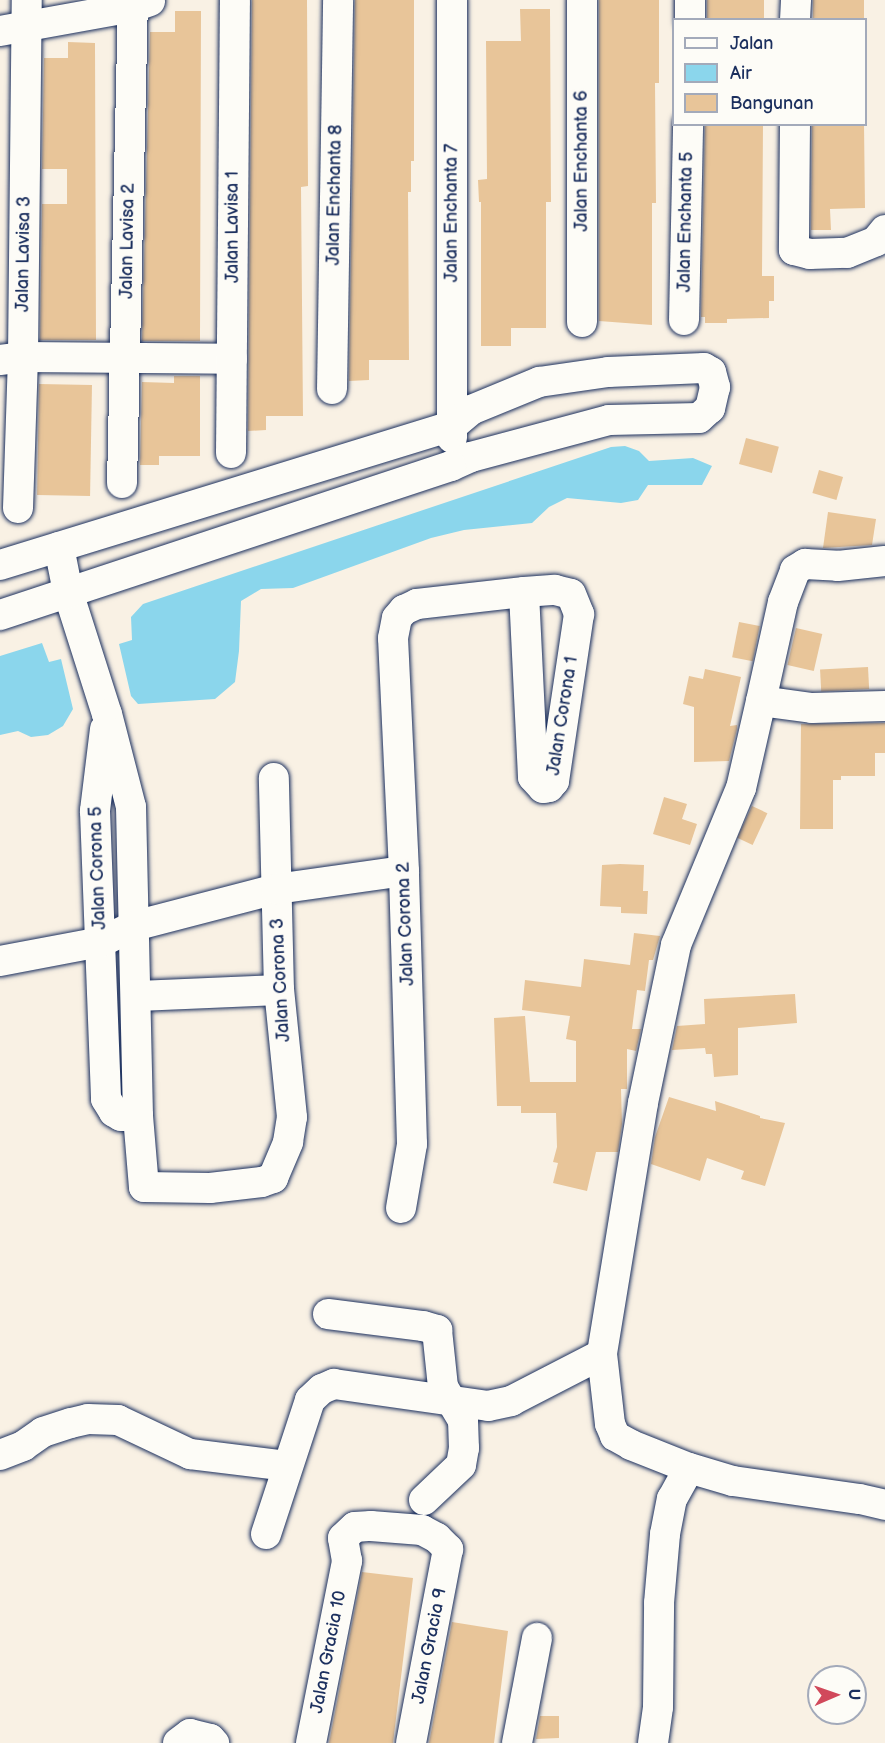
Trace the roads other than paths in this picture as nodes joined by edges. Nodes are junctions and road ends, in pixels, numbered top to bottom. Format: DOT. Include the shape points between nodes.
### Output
graph roads {
  1 [pos="235,0"];
  2 [pos="338,0"];
  3 [pos="452,0"];
  4 [pos="472,0"];
  5 [pos="582,0"];
  6 [pos="690,0"];
  7 [pos="796,0"];
  8 [pos="140,2"];
  9 [pos="690,18"];
  10 [pos="795,18"];
  11 [pos="18,20"];
  12 [pos="688,126"];
  13 [pos="795,126"];
  14 [pos="885,230"];
  15 [pos="684,320"];
  16 [pos="582,322"];
  17 [pos="11,358"];
  18 [pos="126,358"];
  19 [pos="232,359"];
  20 [pos="332,389"];
  21 [pos="461,418"];
  22 [pos="231,453"];
  23 [pos="461,462"];
  24 [pos="122,483"];
  25 [pos="18,508"];
  26 [pos="58,547"];
  27 [pos="885,561"];
  28 [pos="0,565"];
  29 [pos="68,592"];
  30 [pos="524,592"];
  31 [pos="0,615"];
  32 [pos="761,701"];
  33 [pos="885,706"];
  34 [pos="107,714"];
  35 [pos="274,778"];
  36 [pos="404,871"];
  37 [pos="276,889"];
  38 [pos="134,926"];
  39 [pos="101,942"];
  40 [pos="0,962"];
  41 [pos="279,990"];
  42 [pos="138,996"];
  43 [pos="138,1116"];
  44 [pos="144,1187"];
  45 [pos="401,1208"];
  46 [pos="328,1314"];
  47 [pos="602,1354"];
  48 [pos="452,1401"];
  49 [pos="0,1455"];
  50 [pos="286,1466"];
  51 [pos="689,1468"];
  52 [pos="424,1500"];
  53 [pos="885,1505"];
  54 [pos="266,1534"];
  55 [pos="448,1549"];
  56 [pos="537,1638"];
  57 [pos="178,1743"];
  58 [pos="214,1743"];
  59 [pos="311,1743"];
  60 [pos="411,1743"];
  61 [pos="517,1743"];
  62 [pos="653,1743"];
  1 -- 19 [label="street, Jalan Lavisa 1"];
  2 -- 20 [label="street, Jalan Enchanta 8"];
  3 -- 21 [label="street, Jalan Enchanta 7"];
  4 -- 21 [label="street, Jalan Enchanta 7"];
  5 -- 16 [label="street, Jalan Enchanta 6"];
  6 -- 9 [label="street"];
  7 -- 10 [label="street"];
  8 -- 11 [label="street"];
  8 -- 18 [label="street, Jalan Lavisa 2"];
  11 -- 17 [label="street, Jalan Lavisa 3"];
  12 -- 15 [label="street, Jalan Enchanta 5"];
  13 -- 14 [label="street" via="795,250 810,254 847,253 876,241"];
  17 -- 18 [label="street"];
  17 -- 25 [label="street, Jalan Lavisa 3"];
  18 -- 19 [label="street"];
  18 -- 24 [label="street, Jalan Lavisa 2"];
  19 -- 22 [label="street, Jalan Lavisa 1"];
  21 -- 23 [label="street"];
  21 -- 23 [label="street" via="539,382 608,372 704,368 711,372 715,387 710,408 699,418 609,420"];
  21 -- 26 [label="street"];
  23 -- 29 [label="street"];
  26 -- 28 [label="street"];
  26 -- 29 [label="street"];
  27 -- 32 [label="street" via="838,566 805,564 795,570 783,602"];
  29 -- 31 [label="street"];
  29 -- 34 [label="street"];
  30 -- 30 [label="street, Jalan Corona 1" via="555,590 572,594 579,614 554,781 543,788 533,777"];
  30 -- 36 [label="street, Jalan Corona 2" via="417,604 397,618 393,638"];
  32 -- 33 [label="street" via="812,708"];
  32 -- 47 [label="street" via="741,788 676,945 643,1103"];
  34 -- 38 [label="street, Jalan Corona 5" via="132,807"];
  34 -- 39 [label="street, Jalan Corona 5" via="94,811"];
  35 -- 37 [label="street, Jalan Corona 3"];
  36 -- 37 [label="street"];
  36 -- 45 [label="street, Jalan Corona 2" via="412,1144"];
  37 -- 38 [label="street"];
  37 -- 41 [label="street, Jalan Corona 3"];
  38 -- 39 [label="street"];
  38 -- 42 [label="street, Jalan Corona 5"];
  39 -- 40 [label="street"];
  39 -- 43 [label="street, Jalan Corona 5" via="106,1099 121,1116"];
  41 -- 42 [label="street"];
  41 -- 44 [label="street, Jalan Corona 3" via="292,1117 288,1142 273,1178 250,1185 210,1188"];
  42 -- 43 [label="street, Jalan Corona 5"];
  43 -- 44 [label="street, Jalan Corona 5"];
  46 -- 48 [label="street" via="437,1330 443,1387"];
  47 -- 48 [label="street" via="502,1404"];
  47 -- 51 [label="street" via="607,1409 615,1436"];
  48 -- 50 [label="street" via="334,1384 309,1400"];
  48 -- 52 [label="street" via="463,1420 461,1466"];
  49 -- 50 [label="street" via="43,1432 71,1423 118,1420 190,1454"];
  50 -- 54 [label="street"];
  51 -- 53 [label="street" via="733,1480"];
  51 -- 62 [label="street" via="672,1499 665,1534"];
  55 -- 59 [label="street, Jalan Gracia 10" via="422,1530 354,1527 343,1538 346,1561"];
  55 -- 60 [label="street, Jalan Gracia 9"];
  56 -- 61 [label="street"];
  57 -- 58 [label="street" via="190,1734 210,1738"];
}
